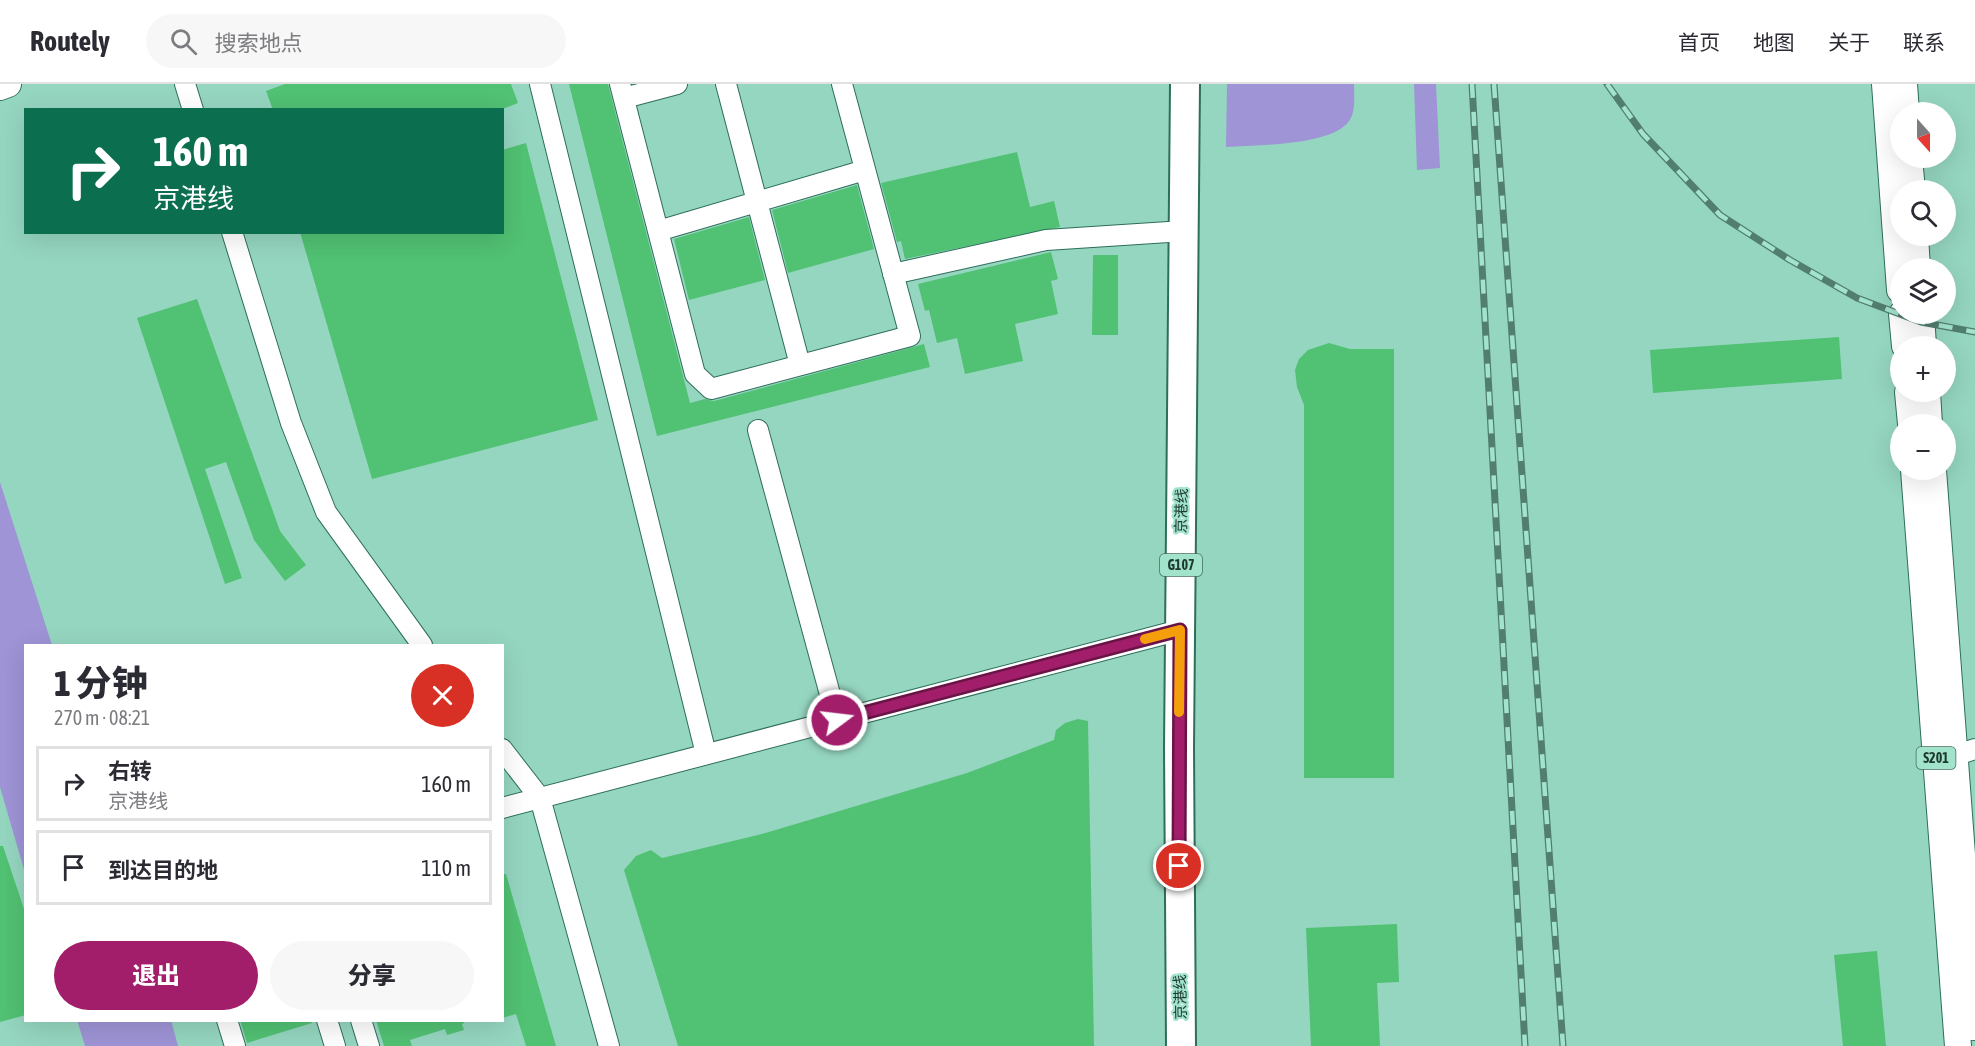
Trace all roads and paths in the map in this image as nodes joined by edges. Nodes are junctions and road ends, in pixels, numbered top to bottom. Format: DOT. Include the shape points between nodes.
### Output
graph roads {
  1 [pos="8,84"];
  2 [pos="185,84"];
  3 [pos="540,84"];
  4 [pos="676,84"];
  5 [pos="726,84"];
  6 [pos="842,84"];
  7 [pos="1185,84"];
  8 [pos="1202,84"];
  9 [pos="1885,84"];
  10 [pos="1904,84"];
  11 [pos="0,87"];
  12 [pos="622,91"];
  13 [pos="1905,102"];
  14 [pos="192,108"];
  15 [pos="866,170"];
  16 [pos="757,202"];
  17 [pos="658,231"];
  18 [pos="1184,231"];
  19 [pos="233,234"];
  20 [pos="1898,258"];
  21 [pos="893,274"];
  22 [pos="800,365"];
  23 [pos="758,430"];
  24 [pos="1915,480"];
  25 [pos="1934,480"];
  26 [pos="1180,630"];
  27 [pos="421,644"];
  28 [pos="837,720"];
  29 [pos="504,752"];
  30 [pos="1965,752"];
  31 [pos="706,754"];
  32 [pos="540,798"];
  33 [pos="504,807"];
  34 [pos="228,1022"];
  35 [pos="328,1022"];
  36 [pos="362,1022"];
  37 [pos="1975,1027"];
  38 [pos="235,1046"];
  39 [pos="335,1046"];
  40 [pos="369,1046"];
  41 [pos="609,1046"];
  42 [pos="1181,1046"];
  43 [pos="1198,1046"];
  44 [pos="1958,1046"];
  1 -- 11 [label="main road"];
  2 -- 14 [label="street"];
  3 -- 31 [label="street"];
  4 -- 12 [label="street"];
  5 -- 16 [label="street"];
  6 -- 15 [label="street"];
  7 -- 18 [label="highway, 京港线 / G107"];
  8 -- 43 [label="highway, 京港线 / G107" via="1196,736"];
  9 -- 20 [label="main road"];
  10 -- 13 [label="main road"];
  12 -- 17 [label="street"];
  15 -- 16 [label="street"];
  15 -- 21 [label="street"];
  16 -- 17 [label="street"];
  16 -- 22 [label="street"];
  17 -- 22 [label="street" via="695,374 703,384 711,389"];
  18 -- 21 [label="street" via="1046,240"];
  18 -- 26 [label="highway, 京港线 / G107"];
  19 -- 27 [label="street" via="291,423 326,512"];
  21 -- 22 [label="street" via="910,336"];
  23 -- 28 [label="street"];
  24 -- 44 [label="main road, S201"];
  25 -- 30 [label="main road, S201"];
  26 -- 28 [label="street"];
  26 -- 42 [label="highway, 京港线 / G107"];
  28 -- 31 [label="street"];
  29 -- 32 [label="street"];
  30 -- 37 [label="main road, S201"];
  31 -- 32 [label="street"];
  32 -- 33 [label="street"];
  32 -- 41 [label="street"];
  34 -- 38 [label="street"];
  35 -- 39 [label="street"];
  36 -- 40 [label="street"];
}
